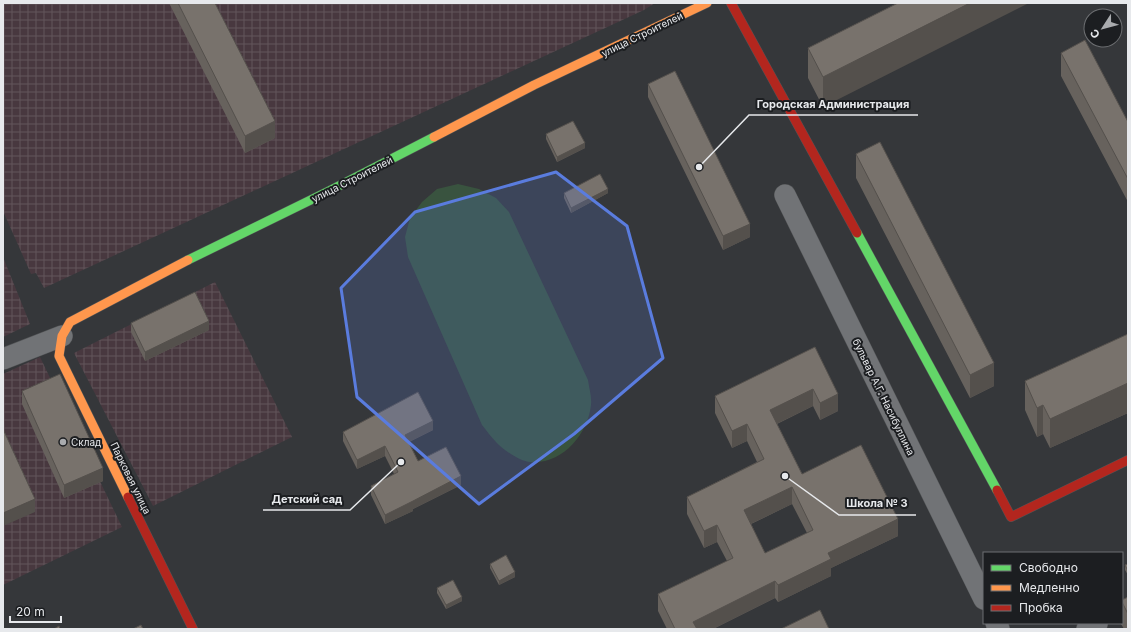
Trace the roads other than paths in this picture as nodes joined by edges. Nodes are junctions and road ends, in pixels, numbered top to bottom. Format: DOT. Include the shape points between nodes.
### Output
graph roads {
  1 [pos="707,3"];
  2 [pos="730,3"];
  3 [pos="785,195"];
  4 [pos="62,336"];
  5 [pos="3,359"];
  6 [pos="1128,460"];
  7 [pos="983,597"];
  8 [pos="193,629"];
  1 -- 4 [label="street, улица Строителей" via="534,85 173,268 70,322"];
  2 -- 6 [label="street" via="1011,517"];
  3 -- 7 [label="street, бульвар А.Г. Насибуллина"];
  4 -- 5 [label="street"];
  4 -- 8 [label="street, Парковая улица" via="59,356"];
}
